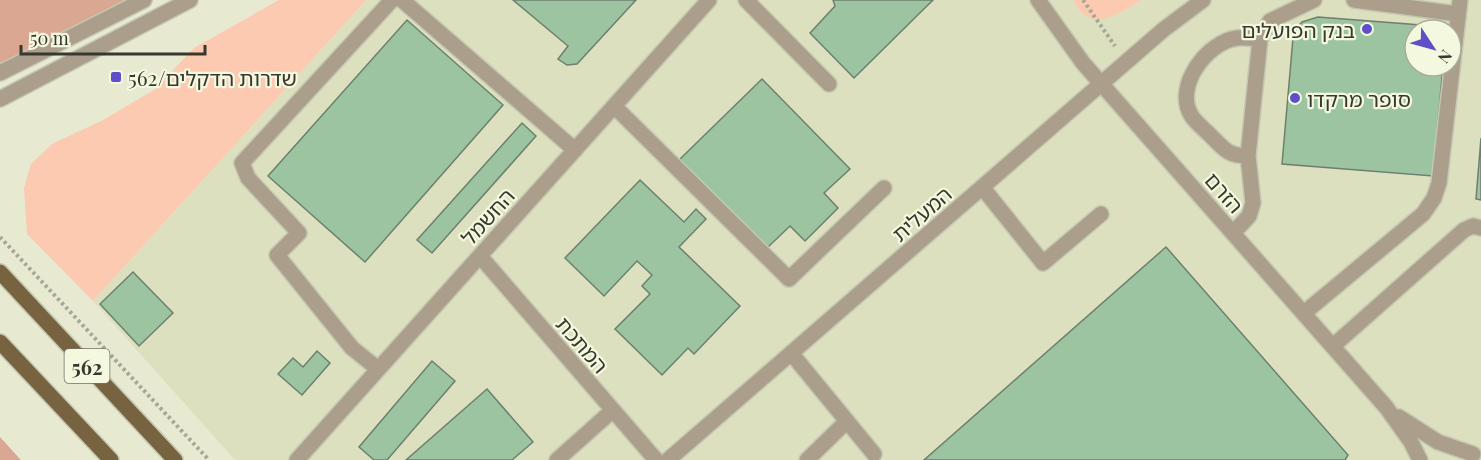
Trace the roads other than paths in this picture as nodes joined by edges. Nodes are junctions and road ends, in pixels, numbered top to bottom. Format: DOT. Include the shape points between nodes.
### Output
graph roads {
  1 [pos="144,0"];
  2 [pos="190,0"];
  3 [pos="392,0"];
  4 [pos="402,0"];
  5 [pos="709,0"];
  6 [pos="746,0"];
  7 [pos="1038,0"];
  8 [pos="1203,0"];
  9 [pos="1314,0"];
  10 [pos="1354,0"];
  11 [pos="1459,7"];
  12 [pos="1260,39"];
  13 [pos="0,73"];
  14 [pos="1101,83"];
  15 [pos="829,84"];
  16 [pos="0,99"];
  17 [pos="614,106"];
  18 [pos="575,150"];
  19 [pos="1248,156"];
  20 [pos="982,187"];
  21 [pos="884,188"];
  22 [pos="1101,214"];
  23 [pos="1481,228"];
  24 [pos="1233,233"];
  25 [pos="480,256"];
  26 [pos="0,272"];
  27 [pos="1304,313"];
  28 [pos="0,342"];
  29 [pos="1333,346"];
  30 [pos="791,354"];
  31 [pos="378,369"];
  32 [pos="1386,407"];
  33 [pos="612,410"];
  34 [pos="847,421"];
  35 [pos="874,454"];
  36 [pos="1479,455"];
  37 [pos="111,460"];
  38 [pos="175,460"];
  39 [pos="297,460"];
  40 [pos="557,460"];
  41 [pos="656,460"];
  42 [pos="668,460"];
  43 [pos="807,460"];
  44 [pos="1420,460"];
  45 [pos="1452,460"];
  1 -- 13 [label="street"];
  2 -- 16 [label="street"];
  3 -- 31 [label="street" via="242,163 248,178 298,233 277,255 352,348"];
  4 -- 18 [label="street"];
  5 -- 17 [label="street, החשמל"];
  6 -- 15 [label="street"];
  7 -- 14 [label="street, הזרם"];
  8 -- 14 [label="street, המעלית"];
  9 -- 12 [label="street" via="1270,21"];
  10 -- 11 [label="street"];
  11 -- 27 [label="street" via="1439,183 1434,198 1423,214"];
  12 -- 19 [label="street"];
  12 -- 19 [label="street" via="1236,38 1211,50 1187,86 1186,101 1191,115 1227,152"];
  14 -- 20 [label="street, המעלית"];
  14 -- 24 [label="street, הזרם"];
  17 -- 18 [label="street, החשמל"];
  17 -- 21 [label="street" via="789,279"];
  18 -- 25 [label="street, החשמל"];
  19 -- 24 [label="street" via="1253,203 1249,216"];
  20 -- 22 [label="street" via="1043,263"];
  20 -- 30 [label="street, המעלית"];
  23 -- 29 [label="street" via="1464,230"];
  24 -- 27 [label="street, הזרם"];
  25 -- 31 [label="street, החשמל"];
  25 -- 33 [label="street, המתכת"];
  26 -- 38 [label="main road, 562"];
  27 -- 29 [label="street, הזרם"];
  28 -- 37 [label="main road, 562"];
  29 -- 32 [label="street, הזרם"];
  30 -- 34 [label="street"];
  30 -- 42 [label="street, המעלית"];
  31 -- 39 [label="street, החשמל"];
  32 -- 36 [label="street, הזרם" via="1429,437"];
  32 -- 44 [label="street, הזרם"];
  33 -- 40 [label="street"];
  33 -- 41 [label="street, המתכת"];
  34 -- 35 [label="street"];
  34 -- 43 [label="street"];
  36 -- 45 [label="street"];
}
